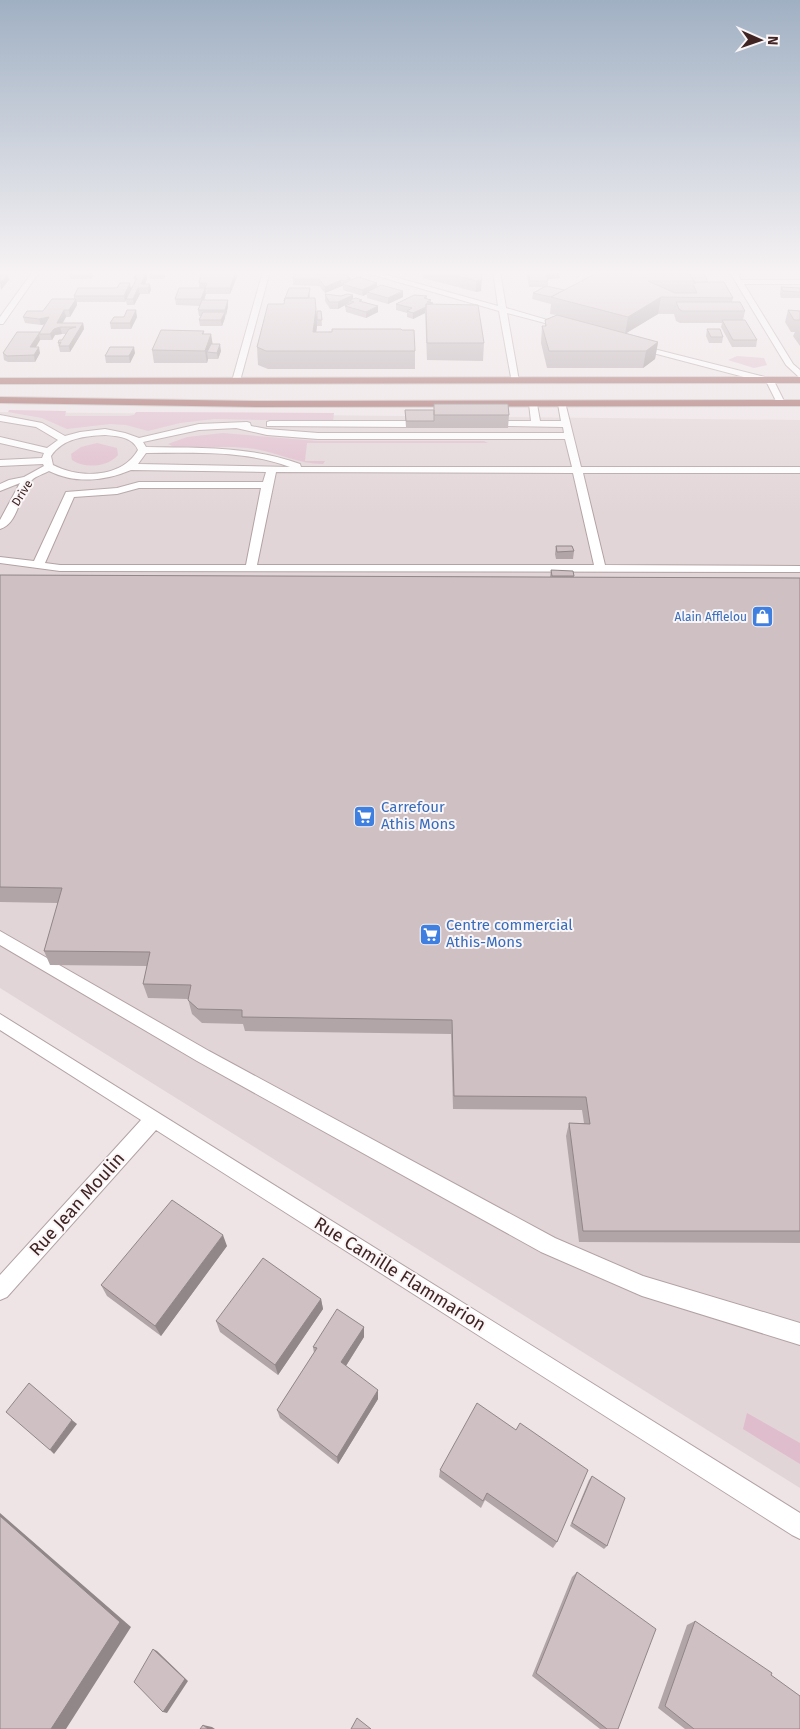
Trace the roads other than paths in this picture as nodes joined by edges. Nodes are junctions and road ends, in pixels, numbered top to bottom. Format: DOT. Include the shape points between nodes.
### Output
graph roads {
  1 [pos="244,352"];
  2 [pos="510,352"];
  3 [pos="660,352"];
  4 [pos="782,352"];
  5 [pos="800,375"];
  6 [pos="800,380"];
  7 [pos="0,381"];
  8 [pos="236,381"];
  9 [pos="515,381"];
  10 [pos="770,381"];
  11 [pos="0,400"];
  12 [pos="782,403"];
  13 [pos="800,403"];
  14 [pos="532,404"];
  15 [pos="562,404"];
  16 [pos="0,418"];
  17 [pos="406,424"];
  18 [pos="508,424"];
  19 [pos="536,424"];
  20 [pos="567,424"];
  21 [pos="238,426"];
  22 [pos="570,436"];
  23 [pos="0,440"];
  24 [pos="65,440"];
  25 [pos="137,441"];
  26 [pos="143,450"];
  27 [pos="48,460"];
  28 [pos="0,463"];
  29 [pos="128,467"];
  30 [pos="272,470"];
  31 [pos="308,470"];
  32 [pos="578,470"];
  33 [pos="800,470"];
  34 [pos="27,479"];
  35 [pos="267,485"];
  36 [pos="0,488"];
  37 [pos="0,526"];
  38 [pos="0,560"];
  39 [pos="38,565"];
  40 [pos="251,568"];
  41 [pos="600,568"];
  42 [pos="800,569"];
  43 [pos="0,937"];
  44 [pos="0,1021"];
  45 [pos="154,1118"];
  46 [pos="0,1290"];
  47 [pos="800,1334"];
  48 [pos="800,1527"];
  1 -- 8 [label="street"];
  2 -- 9 [label="street"];
  3 -- 10 [label="street"];
  4 -- 5 [label="street"];
  6 -- 10 [label="main road"];
  7 -- 8 [label="main road"];
  8 -- 9 [label="main road"];
  9 -- 10 [label="main road"];
  10 -- 12 [label="street"];
  11 -- 14 [label="main road"];
  12 -- 13 [label="main road"];
  12 -- 15 [label="main road"];
  14 -- 15 [label="main road"];
  14 -- 19 [label="street"];
  15 -- 20 [label="street"];
  16 -- 24 [label="street" via="39,425"];
  17 -- 21 [label="street"];
  18 -- 19 [label="street"];
  19 -- 20 [label="street"];
  20 -- 22 [label="street"];
  21 -- 22 [label="street" via="318,436"];
  21 -- 25 [label="street" via="199,427"];
  22 -- 32 [label="street"];
  23 -- 27 [label="street"];
  24 -- 25 [label="street" via="105,432"];
  24 -- 27 [label="street, Drive"];
  25 -- 26 [label="street"];
  26 -- 29 [label="street" via="136,462"];
  26 -- 31 [label="street" via="239,451 263,454"];
  27 -- 28 [label="street"];
  27 -- 29 [label="street" via="55,471 77,477 105,475"];
  27 -- 34 [label="street, Drive"];
  29 -- 30 [label="street"];
  30 -- 31 [label="street"];
  30 -- 35 [label="street"];
  31 -- 32 [label="street"];
  32 -- 33 [label="street"];
  32 -- 41 [label="street"];
  34 -- 36 [label="street"];
  34 -- 37 [label="street, Drive"];
  35 -- 39 [label="street" via="139,485 118,491 70,494"];
  35 -- 40 [label="street"];
  38 -- 39 [label="street"];
  39 -- 40 [label="street" via="69,568"];
  40 -- 41 [label="street"];
  41 -- 42 [label="street"];
  43 -- 47 [label="street" via="203,1056 548,1245 642,1286"];
  44 -- 45 [label="street, Rue Camille Flammarion"];
  45 -- 46 [label="street, Rue Jean Moulin"];
  45 -- 48 [label="street, Rue Camille Flammarion"];
}
